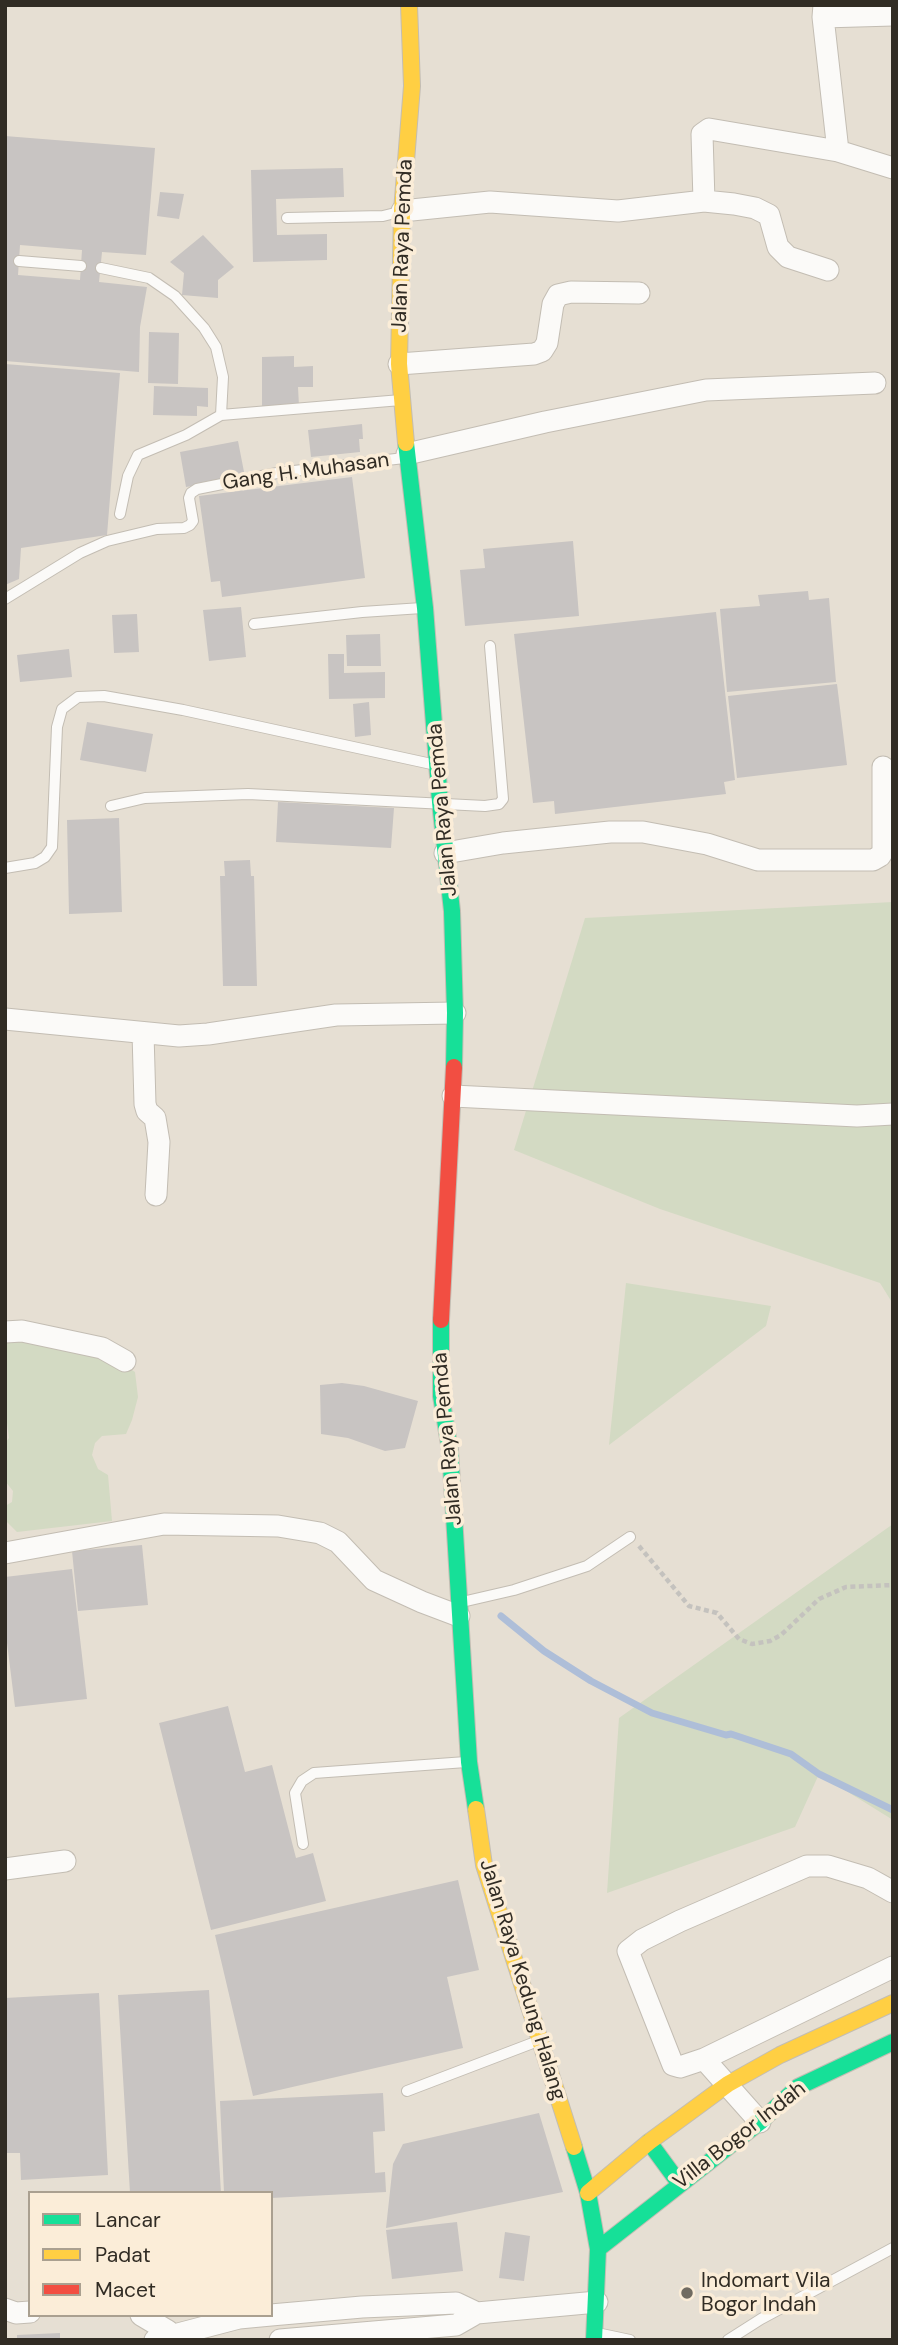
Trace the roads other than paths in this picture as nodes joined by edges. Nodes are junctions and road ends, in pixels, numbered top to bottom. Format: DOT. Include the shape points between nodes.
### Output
graph roads {
  1 [pos="409,5"];
  2 [pos="823,11"];
  3 [pos="893,15"];
  4 [pos="838,151"];
  5 [pos="893,168"];
  6 [pos="704,201"];
  7 [pos="402,211"];
  8 [pos="287,218"];
  9 [pos="19,261"];
  10 [pos="81,266"];
  11 [pos="101,268"];
  12 [pos="828,270"];
  13 [pos="639,293"];
  14 [pos="399,365"];
  15 [pos="875,383"];
  16 [pos="401,400"];
  17 [pos="221,415"];
  18 [pos="407,456"];
  19 [pos="120,514"];
  20 [pos="5,599"];
  21 [pos="425,608"];
  22 [pos="254,624"];
  23 [pos="490,646"];
  24 [pos="439,765"];
  25 [pos="883,767"];
  26 [pos="440,802"];
  27 [pos="111,806"];
  28 [pos="445,853"];
  29 [pos="5,868"];
  30 [pos="455,1013"];
  31 [pos="5,1019"];
  32 [pos="143,1033"];
  33 [pos="453,1096"];
  34 [pos="893,1114"];
  35 [pos="156,1195"];
  36 [pos="5,1332"];
  37 [pos="125,1361"];
  38 [pos="631,1537"];
  39 [pos="5,1553"];
  40 [pos="460,1609"];
  41 [pos="469,1762"];
  42 [pos="303,1844"];
  43 [pos="65,1861"];
  44 [pos="5,1870"];
  45 [pos="893,1892"];
  46 [pos="893,1967"];
  47 [pos="893,2003"];
  48 [pos="541,2040"];
  49 [pos="893,2042"];
  50 [pos="704,2059"];
  51 [pos="728,2084"];
  52 [pos="407,2091"];
  53 [pos="760,2122"];
  54 [pos="649,2142"];
  55 [pos="679,2183"];
  56 [pos="588,2193"];
  57 [pos="893,2248"];
  58 [pos="598,2249"];
  59 [pos="597,2302"];
  60 [pos="5,2309"];
  61 [pos="28,2312"];
  62 [pos="477,2312"];
  63 [pos="273,2315"];
  64 [pos="143,2317"];
  65 [pos="250,2317"];
  66 [pos="594,2336"];
  67 [pos="168,2338"];
  68 [pos="280,2340"];
  69 [pos="630,2340"];
  70 [pos="728,2340"];
  1 -- 7 [label="main road, Jalan Raya Pemda" via="412,86"];
  2 -- 3 [label="street"];
  2 -- 4 [label="street"];
  4 -- 5 [label="street"];
  4 -- 6 [label="street" via="706,130 702,134"];
  6 -- 7 [label="street" via="618,211 490,202"];
  6 -- 12 [label="street" via="755,208 769,215 778,247 788,257"];
  7 -- 8 [label="lane" via="383,216"];
  7 -- 14 [label="main road, Jalan Raya Pemda"];
  9 -- 10 [label="lane"];
  11 -- 17 [label="lane" via="149,278 175,296 204,328 216,347 223,377"];
  13 -- 14 [label="street" via="558,295 547,343 534,354"];
  14 -- 16 [label="main road, Jalan Raya Pemda"];
  15 -- 18 [label="street" via="706,390 667,396"];
  16 -- 17 [label="lane"];
  16 -- 18 [label="main road, Jalan Raya Pemda"];
  17 -- 19 [label="lane" via="138,455"];
  18 -- 20 [label="lane, Gang H. Muhasan" via="197,489 189,498 190,525 107,541 80,552"];
  18 -- 21 [label="main road, Jalan Raya Pemda"];
  21 -- 22 [label="lane"];
  21 -- 24 [label="main road, Jalan Raya Pemda"];
  23 -- 26 [label="lane" via="503,799 485,806"];
  24 -- 26 [label="main road, Jalan Raya Pemda"];
  24 -- 29 [label="lane" via="183,710 104,696 78,697 62,709 57,727 52,847 35,863"];
  25 -- 28 [label="street" via="883,851 873,860 758,860 643,832 503,843"];
  26 -- 27 [label="lane" via="209,795 145,798"];
  26 -- 28 [label="main road, Jalan Raya Pemda"];
  28 -- 30 [label="main road, Jalan Raya Pemda"];
  30 -- 32 [label="street" via="336,1015 208,1034"];
  30 -- 33 [label="main road, Jalan Raya Pemda"];
  31 -- 32 [label="street"];
  32 -- 35 [label="street" via="145,1104 155,1118 159,1142"];
  33 -- 34 [label="street" via="856,1116"];
  33 -- 40 [label="main road, Jalan Raya Pemda" via="440,1345"];
  36 -- 37 [label="street" via="22,1331 102,1348"];
  38 -- 40 [label="lane" via="587,1566"];
  39 -- 40 [label="street" via="164,1524 278,1526 320,1533 338,1542 374,1580 404,1595"];
  40 -- 41 [label="main road, Jalan Raya Kedung Halang"];
  41 -- 42 [label="lane" via="314,1773 295,1793"];
  41 -- 48 [label="main road, Jalan Raya Kedung Halang" via="484,1865"];
  43 -- 44 [label="street"];
  45 -- 50 [label="street" via="868,1878 828,1866 807,1866 680,1921 628,1951 673,2065 688,2066"];
  46 -- 50 [label="street"];
  47 -- 51 [label="main road, Villa Bogor Indah"];
  48 -- 52 [label="lane"];
  48 -- 56 [label="main road, Jalan Raya Kedung Halang"];
  49 -- 53 [label="main road, Villa Bogor Indah" via="797,2087"];
  50 -- 51 [label="street"];
  51 -- 53 [label="street"];
  51 -- 54 [label="main road, Villa Bogor Indah"];
  53 -- 55 [label="main road, Villa Bogor Indah"];
  54 -- 55 [label="main road"];
  54 -- 56 [label="main road, Villa Bogor Indah"];
  55 -- 58 [label="main road, Villa Bogor Indah"];
  56 -- 58 [label="main road, Jalan Raya Kedung Halang"];
  57 -- 70 [label="lane"];
  58 -- 59 [label="main road, Jalan Raya Kedung Halang"];
  59 -- 62 [label="street"];
  59 -- 66 [label="main road, Jalan Raya Kedung Halang"];
  60 -- 61 [label="street"];
  62 -- 63 [label="street" via="456,2302"];
  62 -- 68 [label="street" via="456,2325"];
  64 -- 67 [label="street"];
  65 -- 67 [label="street"];
  66 -- 69 [label="lane"];
}
